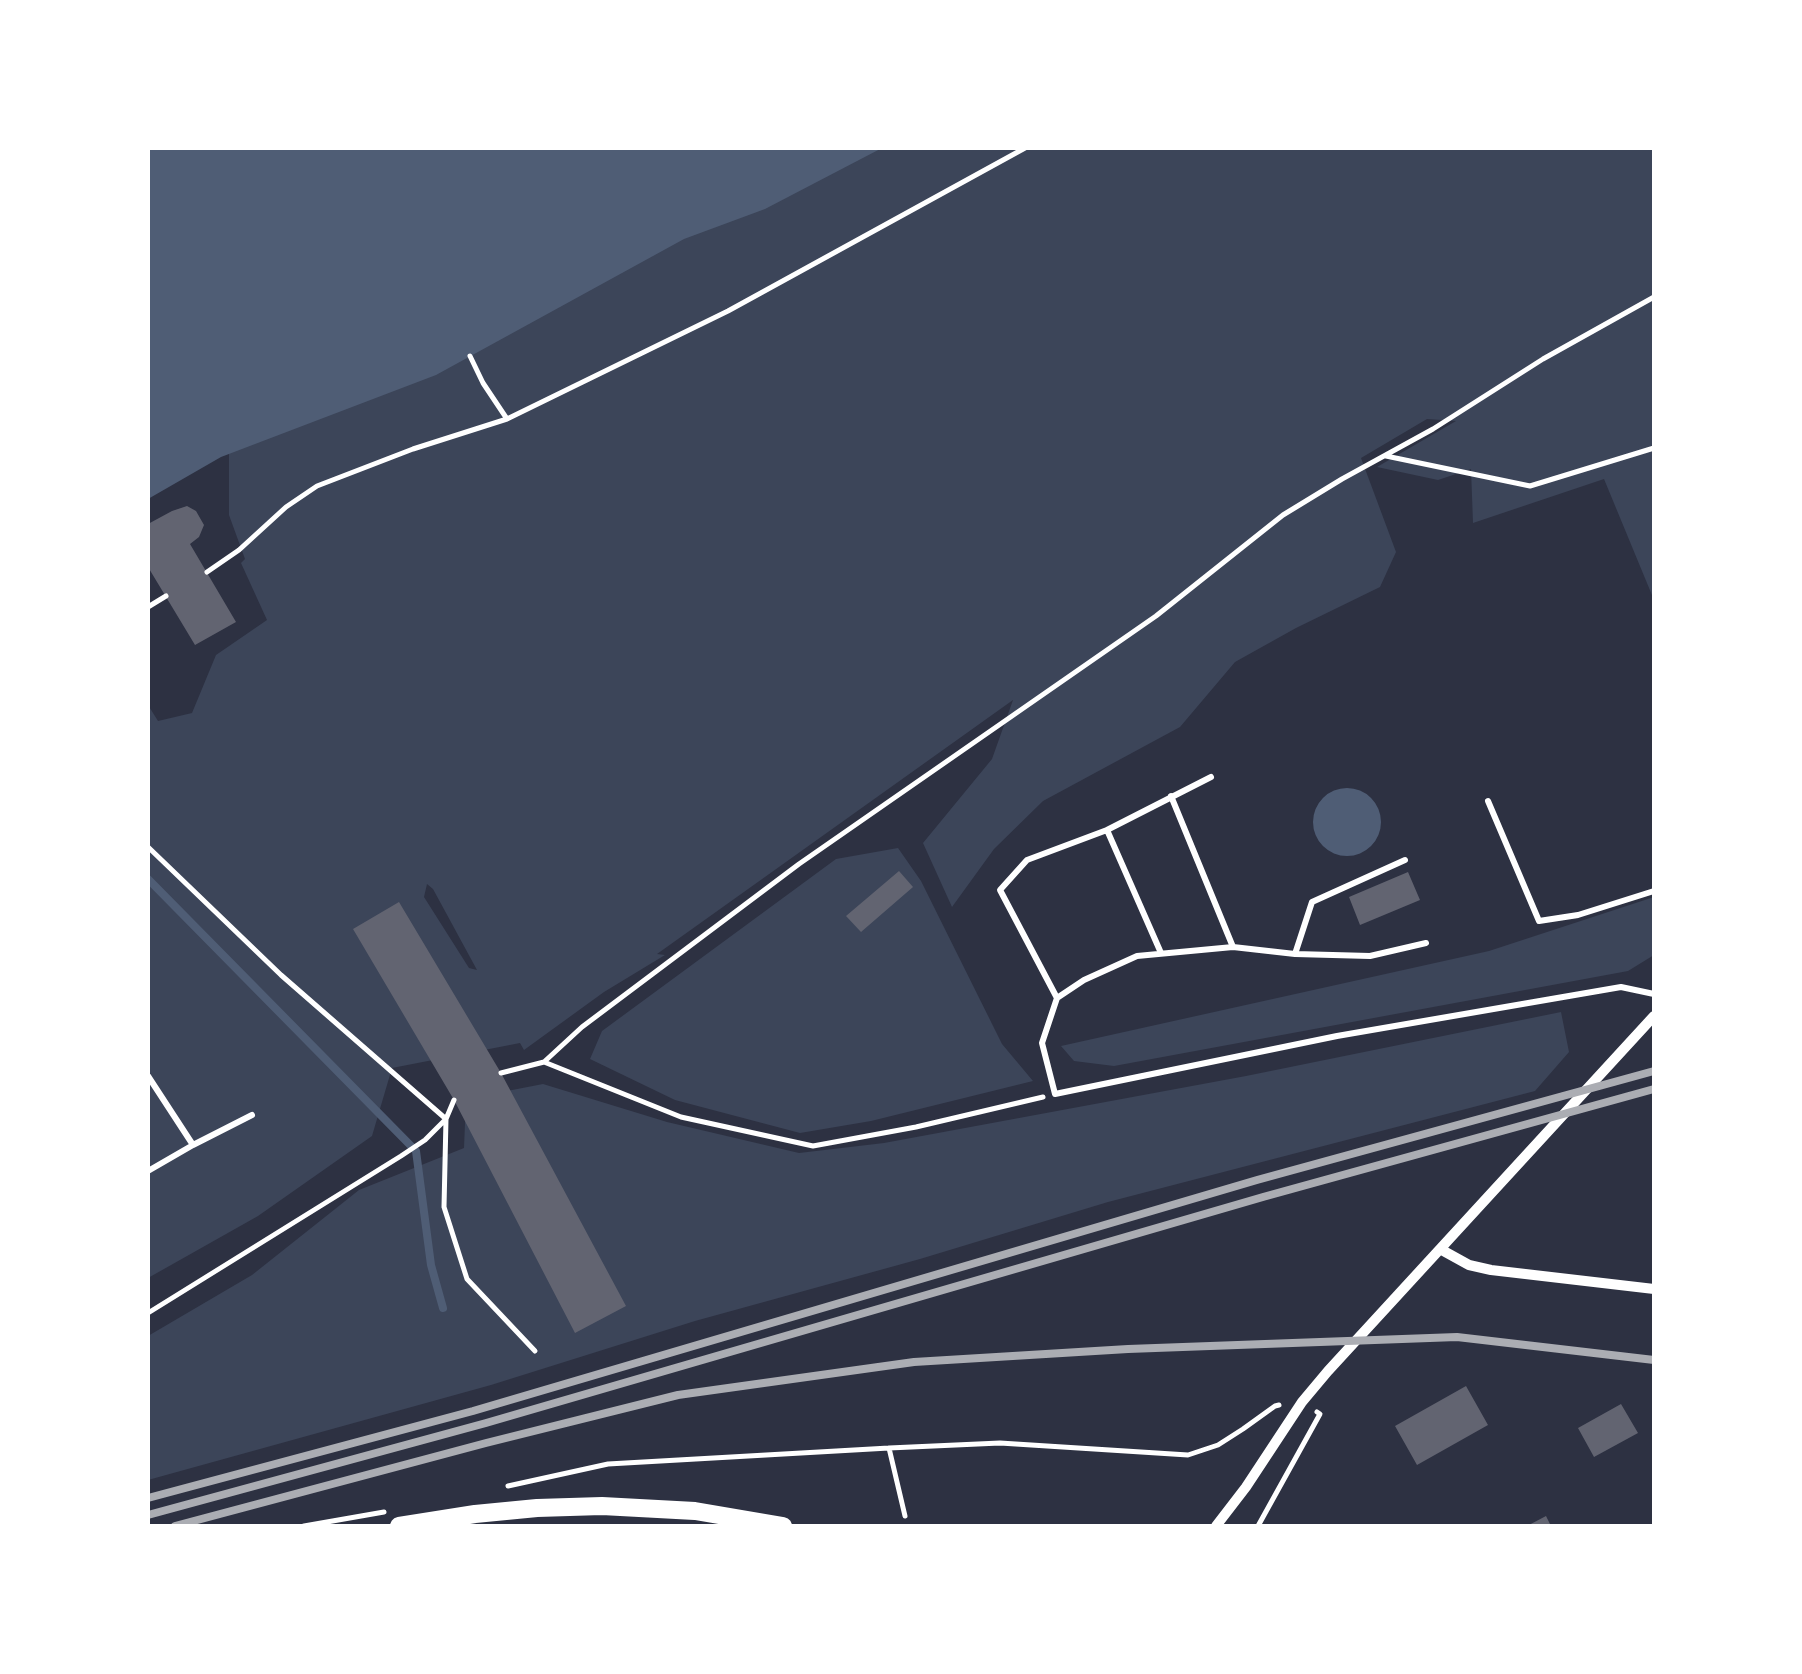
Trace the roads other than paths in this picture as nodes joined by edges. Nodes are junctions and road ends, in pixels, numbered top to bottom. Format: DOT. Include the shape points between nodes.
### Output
graph roads {
  1 [pos="1211,777"];
  2 [pos="1172,796"];
  3 [pos="1488,802"];
  4 [pos="1106,830"];
  5 [pos="1405,860"];
  6 [pos="1654,891"];
  7 [pos="1426,943"];
  8 [pos="1233,947"];
  9 [pos="1161,953"];
  10 [pos="1296,954"];
  11 [pos="1654,994"];
  12 [pos="1057,998"];
  13 [pos="1654,1016"];
  14 [pos="148,1076"];
  15 [pos="252,1115"];
  16 [pos="193,1145"];
  17 [pos="148,1170"];
  18 [pos="1440,1249"];
  19 [pos="1654,1289"];
  20 [pos="397,1518"];
  21 [pos="782,1526"];
  22 [pos="1216,1526"];
  1 -- 2 [label="lane"];
  2 -- 4 [label="lane"];
  2 -- 8 [label="lane"];
  3 -- 6 [label="lane" via="1539,921"];
  4 -- 9 [label="lane"];
  4 -- 12 [label="lane" via="1026,860 1000,890"];
  5 -- 10 [label="lane" via="1312,902"];
  7 -- 10 [label="lane" via="1370,956"];
  8 -- 9 [label="lane"];
  8 -- 10 [label="lane"];
  9 -- 12 [label="lane" via="1137,956"];
  11 -- 12 [label="lane" via="1620,987 1056,1094 1042,1043"];
  13 -- 18 [label="street"];
  14 -- 16 [label="lane"];
  15 -- 16 [label="lane"];
  16 -- 17 [label="lane"];
  18 -- 19 [label="street" via="1491,1270"];
  18 -- 22 [label="street" via="1302,1402"];
  20 -- 21 [label="main road" via="602,1506 696,1511"];
}
